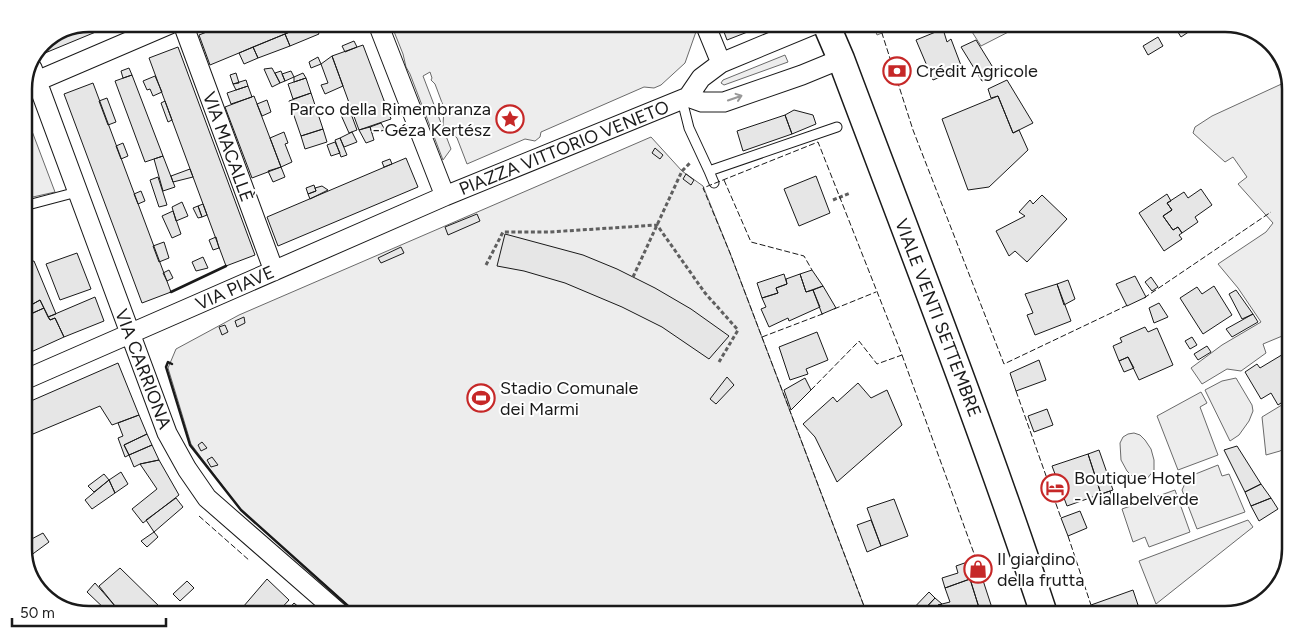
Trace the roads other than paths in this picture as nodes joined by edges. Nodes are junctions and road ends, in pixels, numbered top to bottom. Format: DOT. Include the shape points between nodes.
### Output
graph roads {
  1 [pos="149,32"];
  2 [pos="186,32"];
  3 [pos="381,32"];
  4 [pos="708,32"];
  5 [pos="796,32"];
  6 [pos="829,32"];
  7 [pos="841,59"];
  8 [pos="720,63"];
  9 [pos="34,75"];
  10 [pos="685,99"];
  11 [pos="837,127"];
  12 [pos="709,171"];
  13 [pos="714,183"];
  14 [pos="77,192"];
  15 [pos="445,196"];
  16 [pos="33,204"];
  17 [pos="274,270"];
  18 [pos="130,334"];
  19 [pos="33,376"];
  20 [pos="331,606"];
  21 [pos="1041,606"];
  1 -- 9 [label="street"];
  2 -- 17 [label="street, VIA MACALLÈ"];
  3 -- 15 [label="street, PIAZZA VITTORIO VENETO"];
  4 -- 8 [label="street"];
  5 -- 8 [label="street, PIAZZA VITTORIO VENETO"];
  6 -- 7 [label="main road, VIALE VENTI SETTEMBRE"];
  10 -- 7 [label="street, PIAZZA VITTORIO VENETO, one-way" via="724,102"];
  7 -- 21 [label="main road, VIALE VENTI SETTEMBRE" via="970,399"];
  8 -- 10 [label="street, PIAZZA VITTORIO VENETO" via="701,78"];
  9 -- 14 [label="street, VIA CARRIONA"];
  10 -- 12 [label="lane" via="689,128"];
  10 -- 15 [label="street, PIAZZA VITTORIO VENETO"];
  11 -- 12 [label="lane"];
  12 -- 13 [label="lane"];
  14 -- 16 [label="lane"];
  14 -- 18 [label="street, VIA CARRIONA"];
  15 -- 17 [label="street, VIA PIAVE"];
  17 -- 18 [label="street, VIA PIAVE"];
  18 -- 19 [label="street, VIA PIAVE"];
  18 -- 20 [label="street, VIA CARRIONA" via="167,433 207,498"];
}
